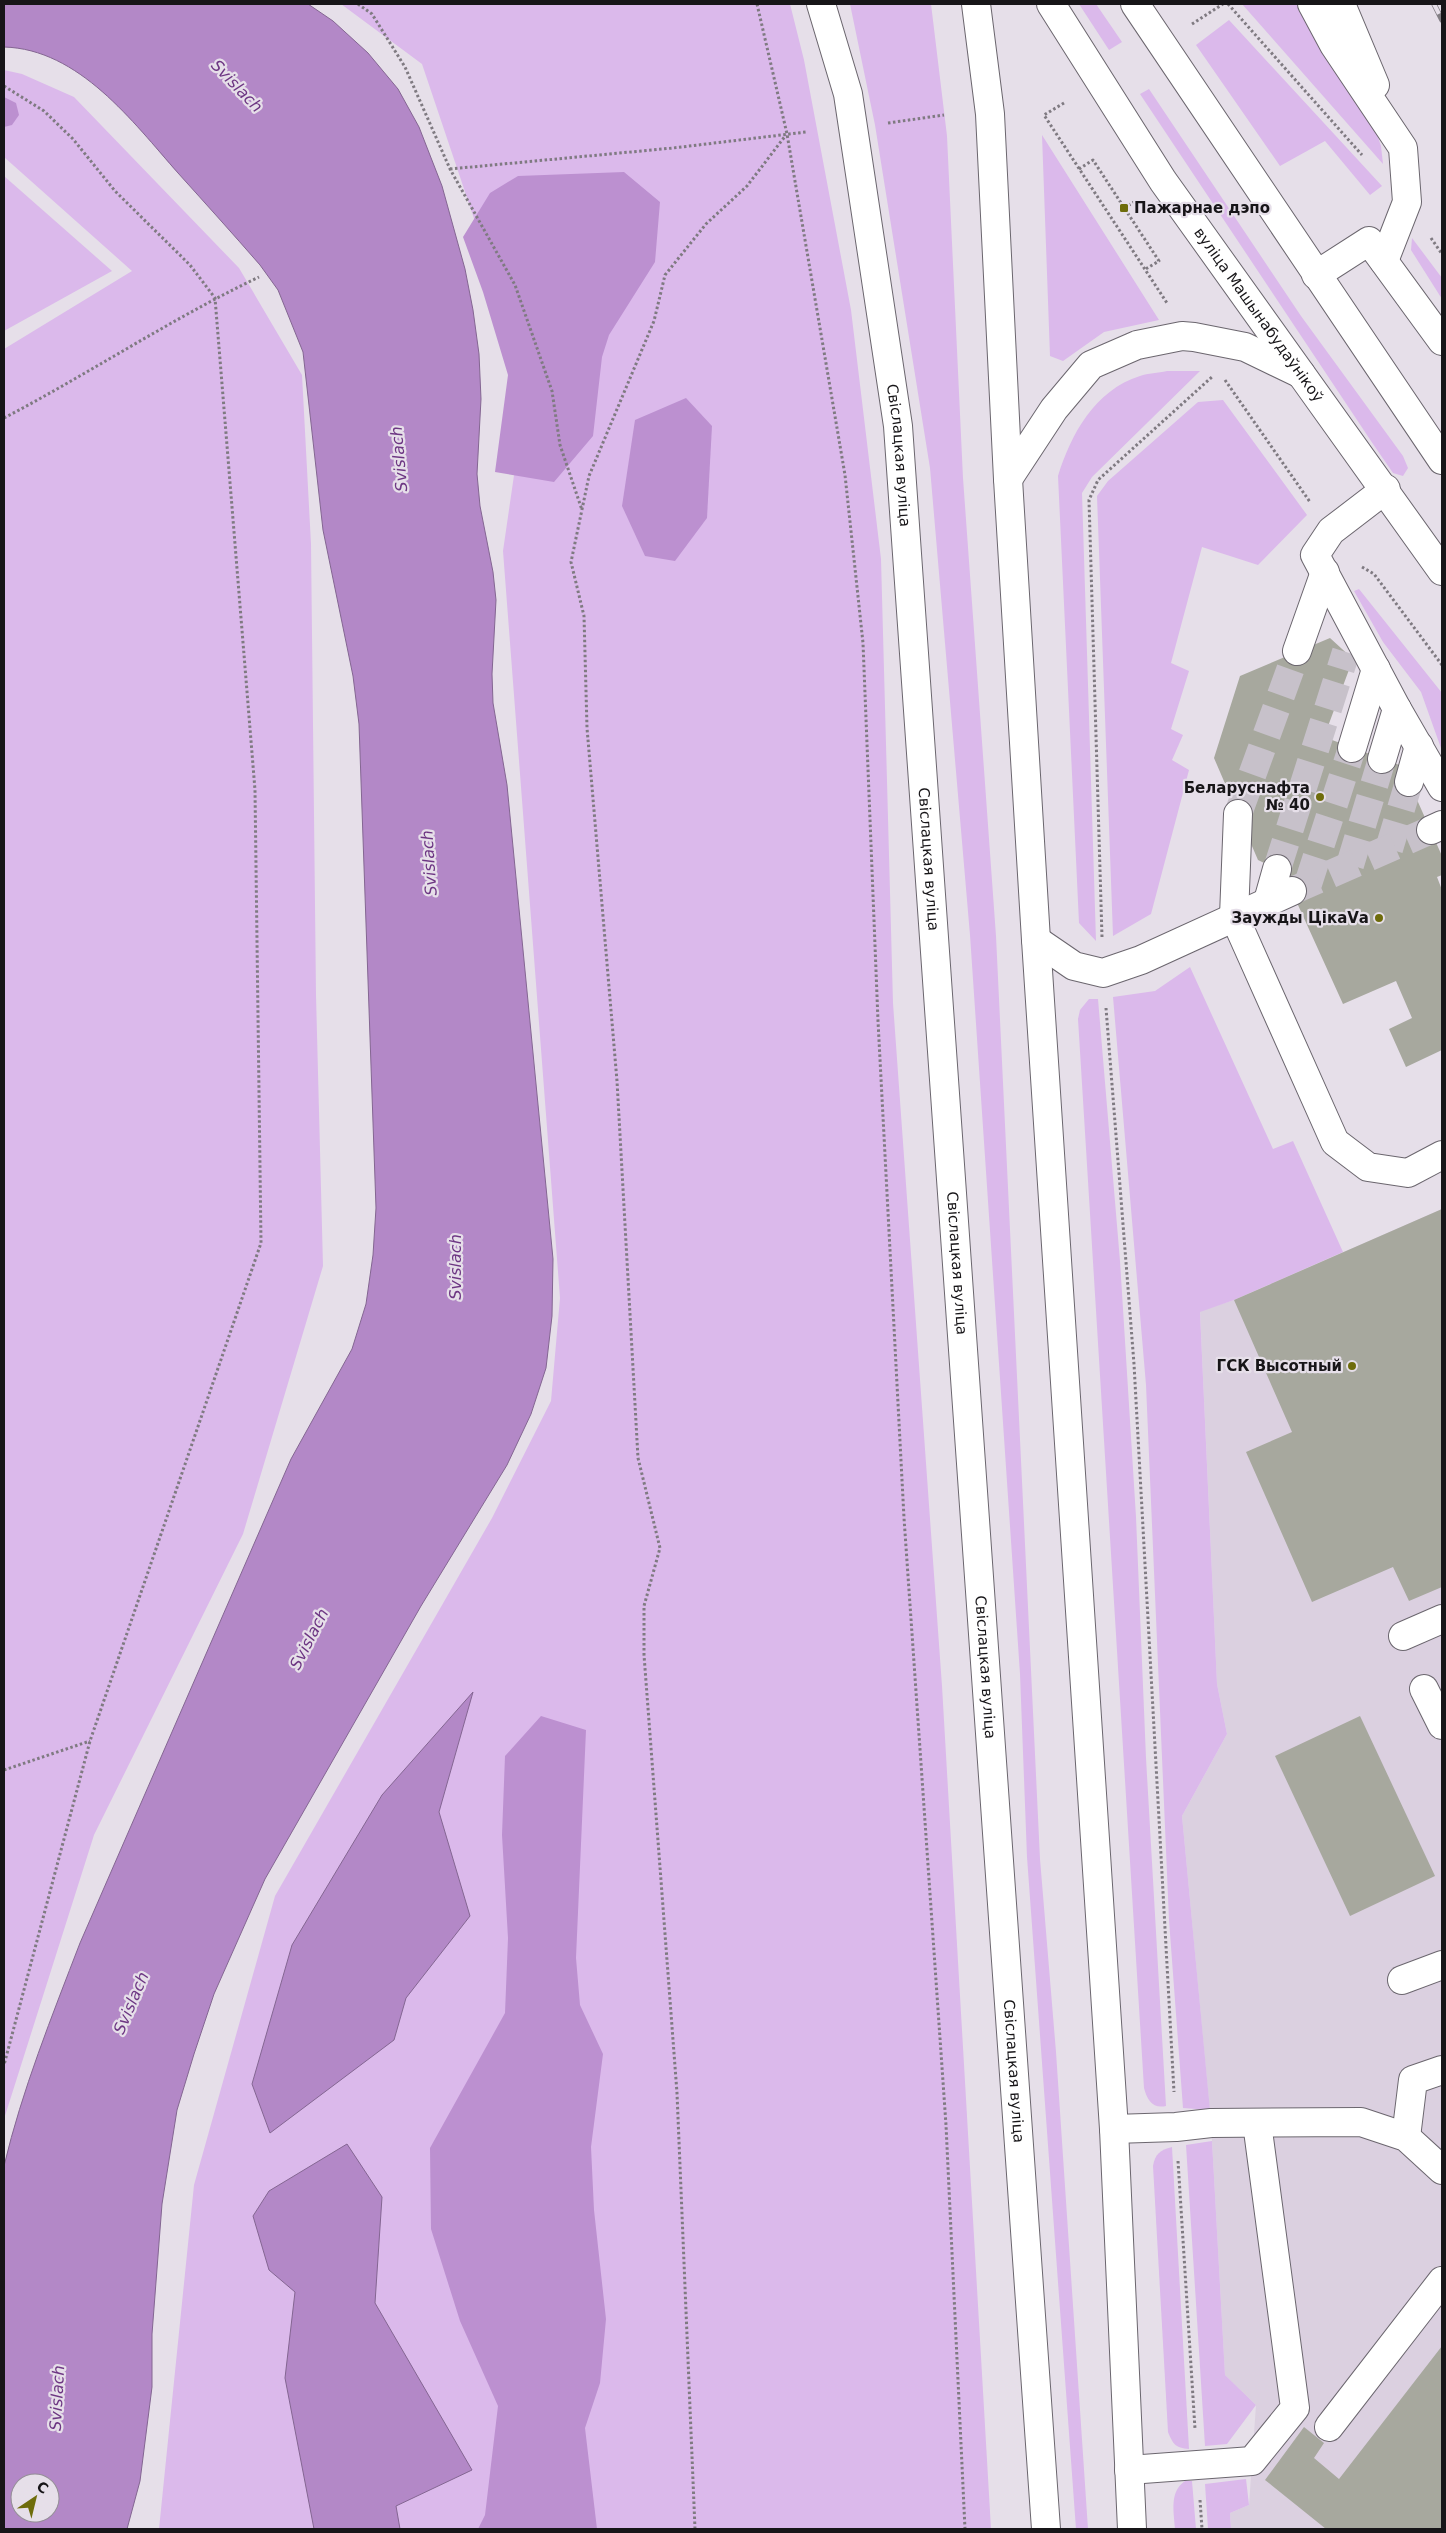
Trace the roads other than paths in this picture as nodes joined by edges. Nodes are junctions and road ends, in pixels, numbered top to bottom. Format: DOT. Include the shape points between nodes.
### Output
graph roads {
  1 [pos="821,4"];
  2 [pos="976,4"];
  3 [pos="1051,4"];
  4 [pos="1135,4"];
  5 [pos="1312,4"];
  6 [pos="1341,4"];
  7 [pos="1403,148"];
  8 [pos="1384,261"];
  9 [pos="1316,275"];
  10 [pos="1442,341"];
  11 [pos="1304,376"];
  12 [pos="1442,460"];
  13 [pos="1008,479"];
  14 [pos="1386,489"];
  15 [pos="1442,571"];
  16 [pos="1325,572"];
  17 [pos="1354,627"];
  18 [pos="1297,651"];
  19 [pos="1346,652"];
  20 [pos="1376,669"];
  21 [pos="1397,709"];
  22 [pos="1419,746"];
  23 [pos="1352,748"];
  24 [pos="1382,759"];
  25 [pos="1409,782"];
  26 [pos="1442,787"];
  27 [pos="1238,814"];
  28 [pos="1277,869"];
  29 [pos="1234,916"];
  30 [pos="1036,940"];
  31 [pos="1442,1155"];
  32 [pos="1442,1619"];
  33 [pos="1403,1636"];
  34 [pos="1424,1689"];
  35 [pos="1442,1725"];
  36 [pos="1442,1965"];
  37 [pos="1402,1980"];
  38 [pos="1442,2070"];
  39 [pos="1257,2123"];
  40 [pos="1114,2128"];
  41 [pos="1406,2137"];
  42 [pos="1442,2170"];
  43 [pos="1442,2281"];
  44 [pos="1329,2427"];
  45 [pos="1130,2470"];
  46 [pos="1046,2529"];
  47 [pos="1132,2529"];
  1 -- 46 [label="main road, Свіслацкая вуліца" via="848,94 898,426"];
  2 -- 13 [label="main road" via="990,114"];
  3 -- 11 [label="main road, вуліца Машынабудаўнікоў" via="1163,181"];
  4 -- 9 [label="main road"];
  5 -- 7 [label="main road" via="1334,45"];
  6 -- 7 [label="main road"];
  7 -- 8 [label="main road" via="1407,202"];
  8 -- 9 [label="main road" via="1369,241"];
  8 -- 10 [label="main road"];
  9 -- 12 [label="main road"];
  11 -- 13 [label="main road" via="1244,347 1182,336 1137,345 1091,365 1054,409"];
  11 -- 14 [label="main road, вуліца Машынабудаўнікоў"];
  13 -- 30 [label="main road"];
  14 -- 15 [label="main road, вуліца Машынабудаўнікоў"];
  14 -- 16 [label="main road" via="1331,531 1315,555"];
  16 -- 17 [label="main road"];
  16 -- 18 [label="main road"];
  17 -- 19 [label="main road"];
  17 -- 20 [label="main road"];
  20 -- 21 [label="main road"];
  20 -- 23 [label="main road"];
  21 -- 22 [label="main road"];
  21 -- 24 [label="main road"];
  22 -- 25 [label="main road"];
  22 -- 26 [label="main road"];
  27 -- 29 [label="main road"];
  28 -- 29 [label="main road" via="1280,896"];
  29 -- 30 [label="main road" via="1141,960 1103,973 1074,966"];
  29 -- 31 [label="main road" via="1335,1142 1368,1168 1408,1173"];
  30 -- 40 [label="main road"];
  32 -- 33 [label="main road"];
  34 -- 35 [label="main road"];
  36 -- 37 [label="main road"];
  38 -- 41 [label="main road" via="1413,2080"];
  39 -- 40 [label="main road"];
  39 -- 41 [label="main road" via="1361,2122"];
  39 -- 45 [label="main road" via="1295,2408 1252,2461"];
  40 -- 45 [label="main road"];
  41 -- 42 [label="main road"];
  43 -- 44 [label="main road"];
  45 -- 47 [label="main road"];
}
